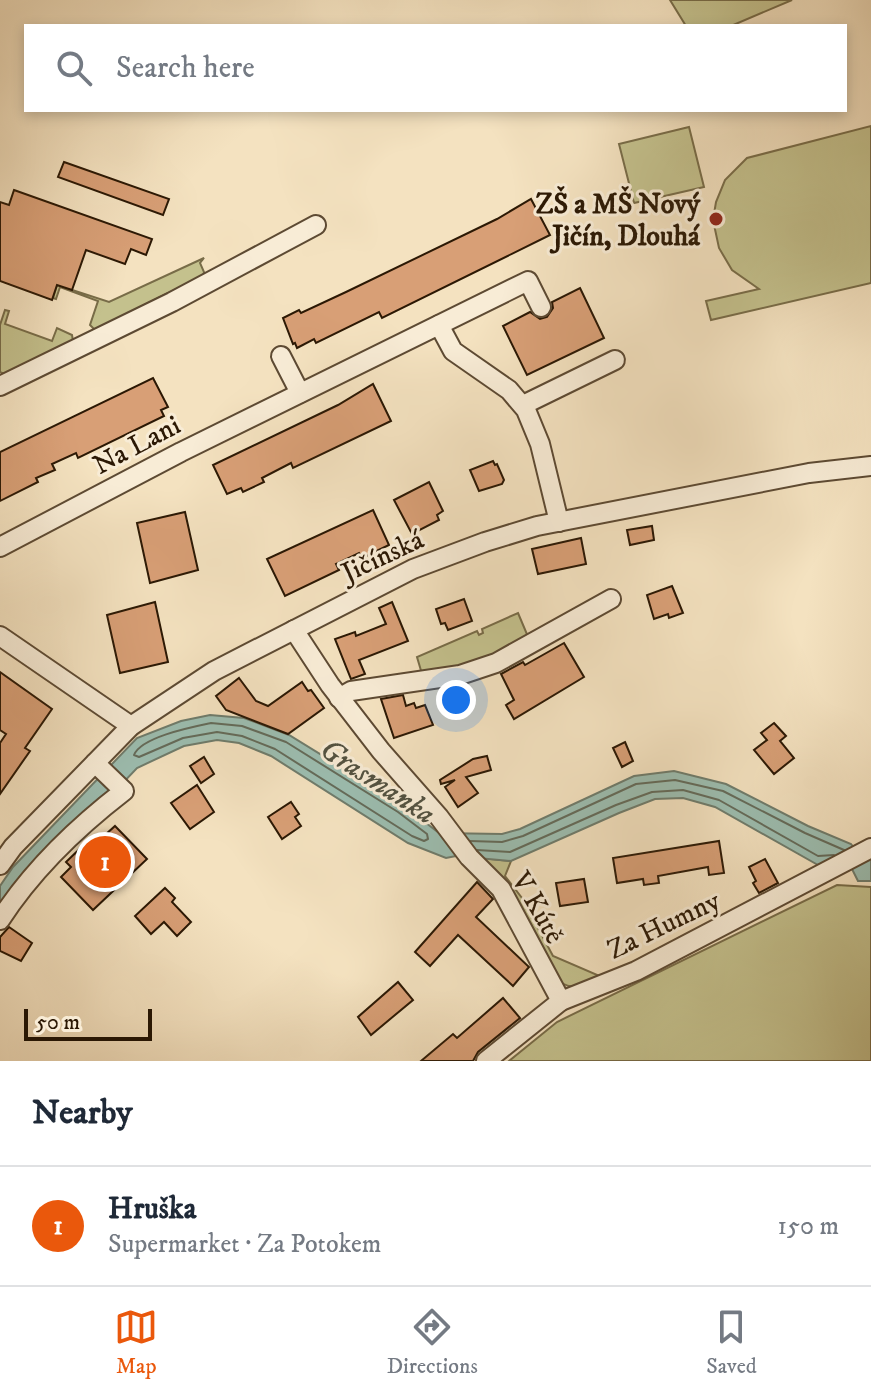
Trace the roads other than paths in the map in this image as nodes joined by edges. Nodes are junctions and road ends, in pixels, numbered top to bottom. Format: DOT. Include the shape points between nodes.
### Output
graph roads {
  1 [pos="316,225"];
  2 [pos="541,307"];
  3 [pos="439,325"];
  4 [pos="281,356"];
  5 [pos="615,360"];
  6 [pos="0,386"];
  7 [pos="300,393"];
  8 [pos="523,405"];
  9 [pos="871,466"];
  10 [pos="559,522"];
  11 [pos="0,547"];
  12 [pos="611,599"];
  13 [pos="294,630"];
  14 [pos="0,636"];
  15 [pos="339,698"];
  16 [pos="131,726"];
  17 [pos="106,775"];
  18 [pos="868,850"];
  19 [pos="0,865"];
  20 [pos="0,920"];
  21 [pos="561,1001"];
  22 [pos="486,1061"];
  1 -- 6 [label="street"];
  2 -- 3 [label="street, Na Lani" via="528,281"];
  3 -- 7 [label="street, Na Lani"];
  3 -- 8 [label="street" via="453,351"];
  4 -- 7 [label="street"];
  5 -- 8 [label="street"];
  7 -- 11 [label="street, Na Lani"];
  8 -- 10 [label="street" via="540,444"];
  9 -- 10 [label="street, Jičínská" via="809,473"];
  10 -- 13 [label="street, Jičínská" via="413,569"];
  12 -- 15 [label="street" via="496,663 460,675 351,691"];
  13 -- 15 [label="street, V Kútě"];
  13 -- 16 [label="street, Jičínská" via="214,671"];
  14 -- 16 [label="street"];
  15 -- 21 [label="street, V Kútě" via="501,889"];
  16 -- 17 [label="street, Jičínská"];
  17 -- 19 [label="street, Jičínská" via="13,847"];
  17 -- 20 [label="street" via="124,791 49,857"];
  18 -- 21 [label="street, Za Humny" via="636,971"];
  21 -- 22 [label="street, Za Humny"];
}
